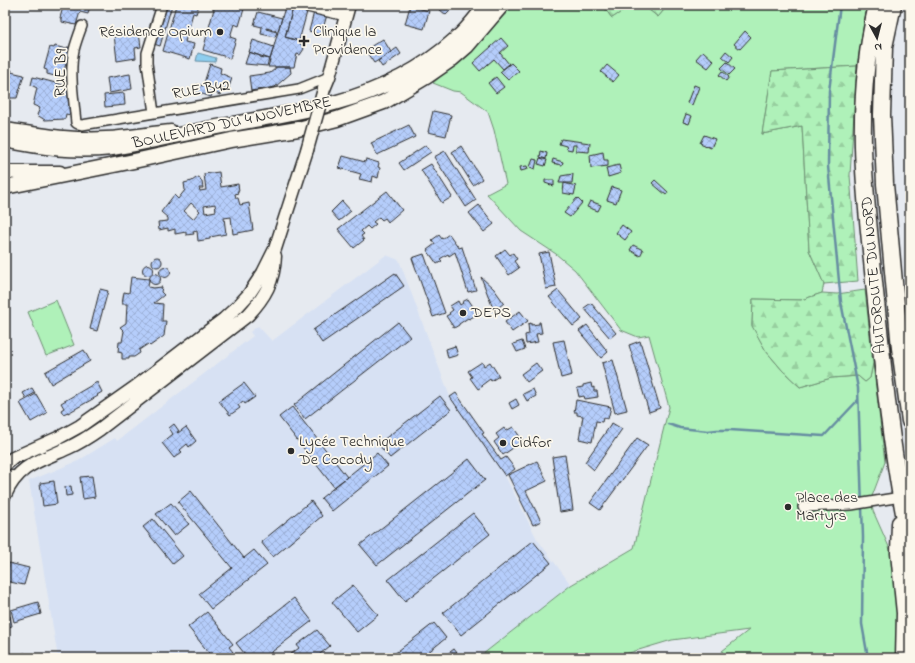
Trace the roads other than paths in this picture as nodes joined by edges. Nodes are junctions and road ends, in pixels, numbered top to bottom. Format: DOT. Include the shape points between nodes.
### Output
graph roads {
  1 [pos="162,5"];
  2 [pos="298,5"];
  3 [pos="486,5"];
  4 [pos="502,5"];
  5 [pos="877,5"];
  6 [pos="893,5"];
  7 [pos="348,11"];
  8 [pos="82,26"];
  9 [pos="329,76"];
  10 [pos="154,113"];
  11 [pos="76,122"];
  12 [pos="228,125"];
  13 [pos="5,129"];
  14 [pos="5,140"];
  15 [pos="131,145"];
  16 [pos="134,161"];
  17 [pos="5,172"];
  18 [pos="81,172"];
  19 [pos="5,187"];
  20 [pos="275,249"];
  21 [pos="900,348"];
  22 [pos="910,378"];
  23 [pos="910,421"];
  24 [pos="10,469"];
  25 [pos="5,495"];
  26 [pos="901,500"];
  27 [pos="803,507"];
  28 [pos="910,544"];
  29 [pos="904,658"];
  1 -- 10 [label="street" via="147,63"];
  2 -- 7 [label="street"];
  3 -- 12 [label="main road, BOULEVARD DU 4 NOVEMBRE" via="458,38 420,67 400,78 335,103"];
  4 -- 16 [label="main road, BOULEVARD DU 4 NOVEMBRE" via="467,46 452,59 384,102 337,119 298,129 231,140"];
  5 -- 26 [label="highway, AUTOROUTE DU NORD" via="865,77 863,147 882,361"];
  6 -- 21 [label="highway, AUTOROUTE DU NORD" via="884,46 882,115 885,184"];
  7 -- 9 [label="street"];
  8 -- 11 [label="street, RUE B9" via="72,61"];
  9 -- 10 [label="street, RUE B42" via="299,89"];
  9 -- 20 [label="street, bridge"];
  10 -- 11 [label="street, RUE B42" via="82,125"];
  12 -- 13 [label="street" via="106,138 52,136"];
  12 -- 15 [label="main road, BOULEVARD DU 4 NOVEMBRE"];
  14 -- 15 [label="main road, BOULEVARD DU 4 NOVEMBRE" via="31,146 74,150"];
  15 -- 16 [label="main road"];
  16 -- 18 [label="main road, BOULEVARD DU 4 NOVEMBRE"];
  17 -- 18 [label="street"];
  18 -- 19 [label="main road, BOULEVARD DU 4 NOVEMBRE"];
  20 -- 24 [label="street" via="249,294 224,319 80,426 13,458"];
  20 -- 24 [label="street" via="275,266 267,290 248,315 100,429 76,444 34,463"];
  21 -- 22 [label="highway"];
  21 -- 23 [label="highway, AUTOROUTE DU NORD"];
  24 -- 25 [label="street" via="10,484"];
  26 -- 27 [label="street"];
  26 -- 28 [label="highway, AUTOROUTE DU NORD"];
  26 -- 29 [label="highway" via="899,553 905,613"];
}
